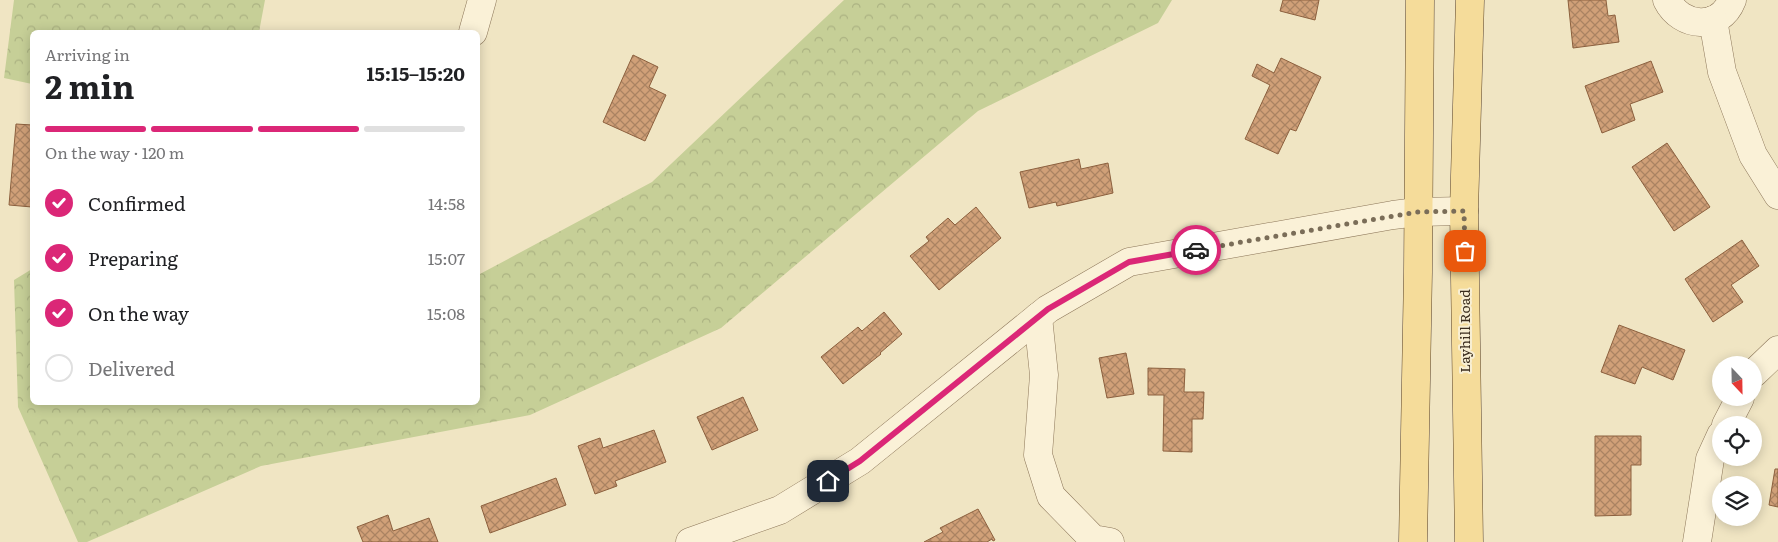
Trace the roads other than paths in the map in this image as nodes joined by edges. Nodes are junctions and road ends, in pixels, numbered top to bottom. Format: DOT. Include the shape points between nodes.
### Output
graph roads {
  1 [pos="482,0"];
  2 [pos="1420,0"];
  3 [pos="1470,0"];
  4 [pos="1667,0"];
  5 [pos="1732,0"];
  6 [pos="1713,20"];
  7 [pos="474,30"];
  8 [pos="1778,195"];
  9 [pos="1464,211"];
  10 [pos="1417,212"];
  11 [pos="1038,317"];
  12 [pos="1778,350"];
  13 [pos="1762,365"];
  14 [pos="1712,455"];
  15 [pos="690,542"];
  16 [pos="1110,542"];
  17 [pos="1413,542"];
  18 [pos="1469,542"];
  19 [pos="1697,542"];
  1 -- 7 [label="street"];
  2 -- 10 [label="main road"];
  3 -- 9 [label="main road, Layhill Road"];
  4 -- 6 [label="street" via="1679,16 1690,21"];
  5 -- 6 [label="street" via="1730,6"];
  6 -- 8 [label="street" via="1722,72 1742,127 1753,155"];
  9 -- 10 [label="street"];
  9 -- 18 [label="main road, Layhill Road"];
  10 -- 11 [label="street" via="1129,262"];
  10 -- 17 [label="main road"];
  11 -- 15 [label="street" via="860,461 780,510"];
  11 -- 16 [label="street" via="1044,374 1038,455 1051,496 1092,538"];
  12 -- 13 [label="street"];
  14 -- 19 [label="street"];
}
